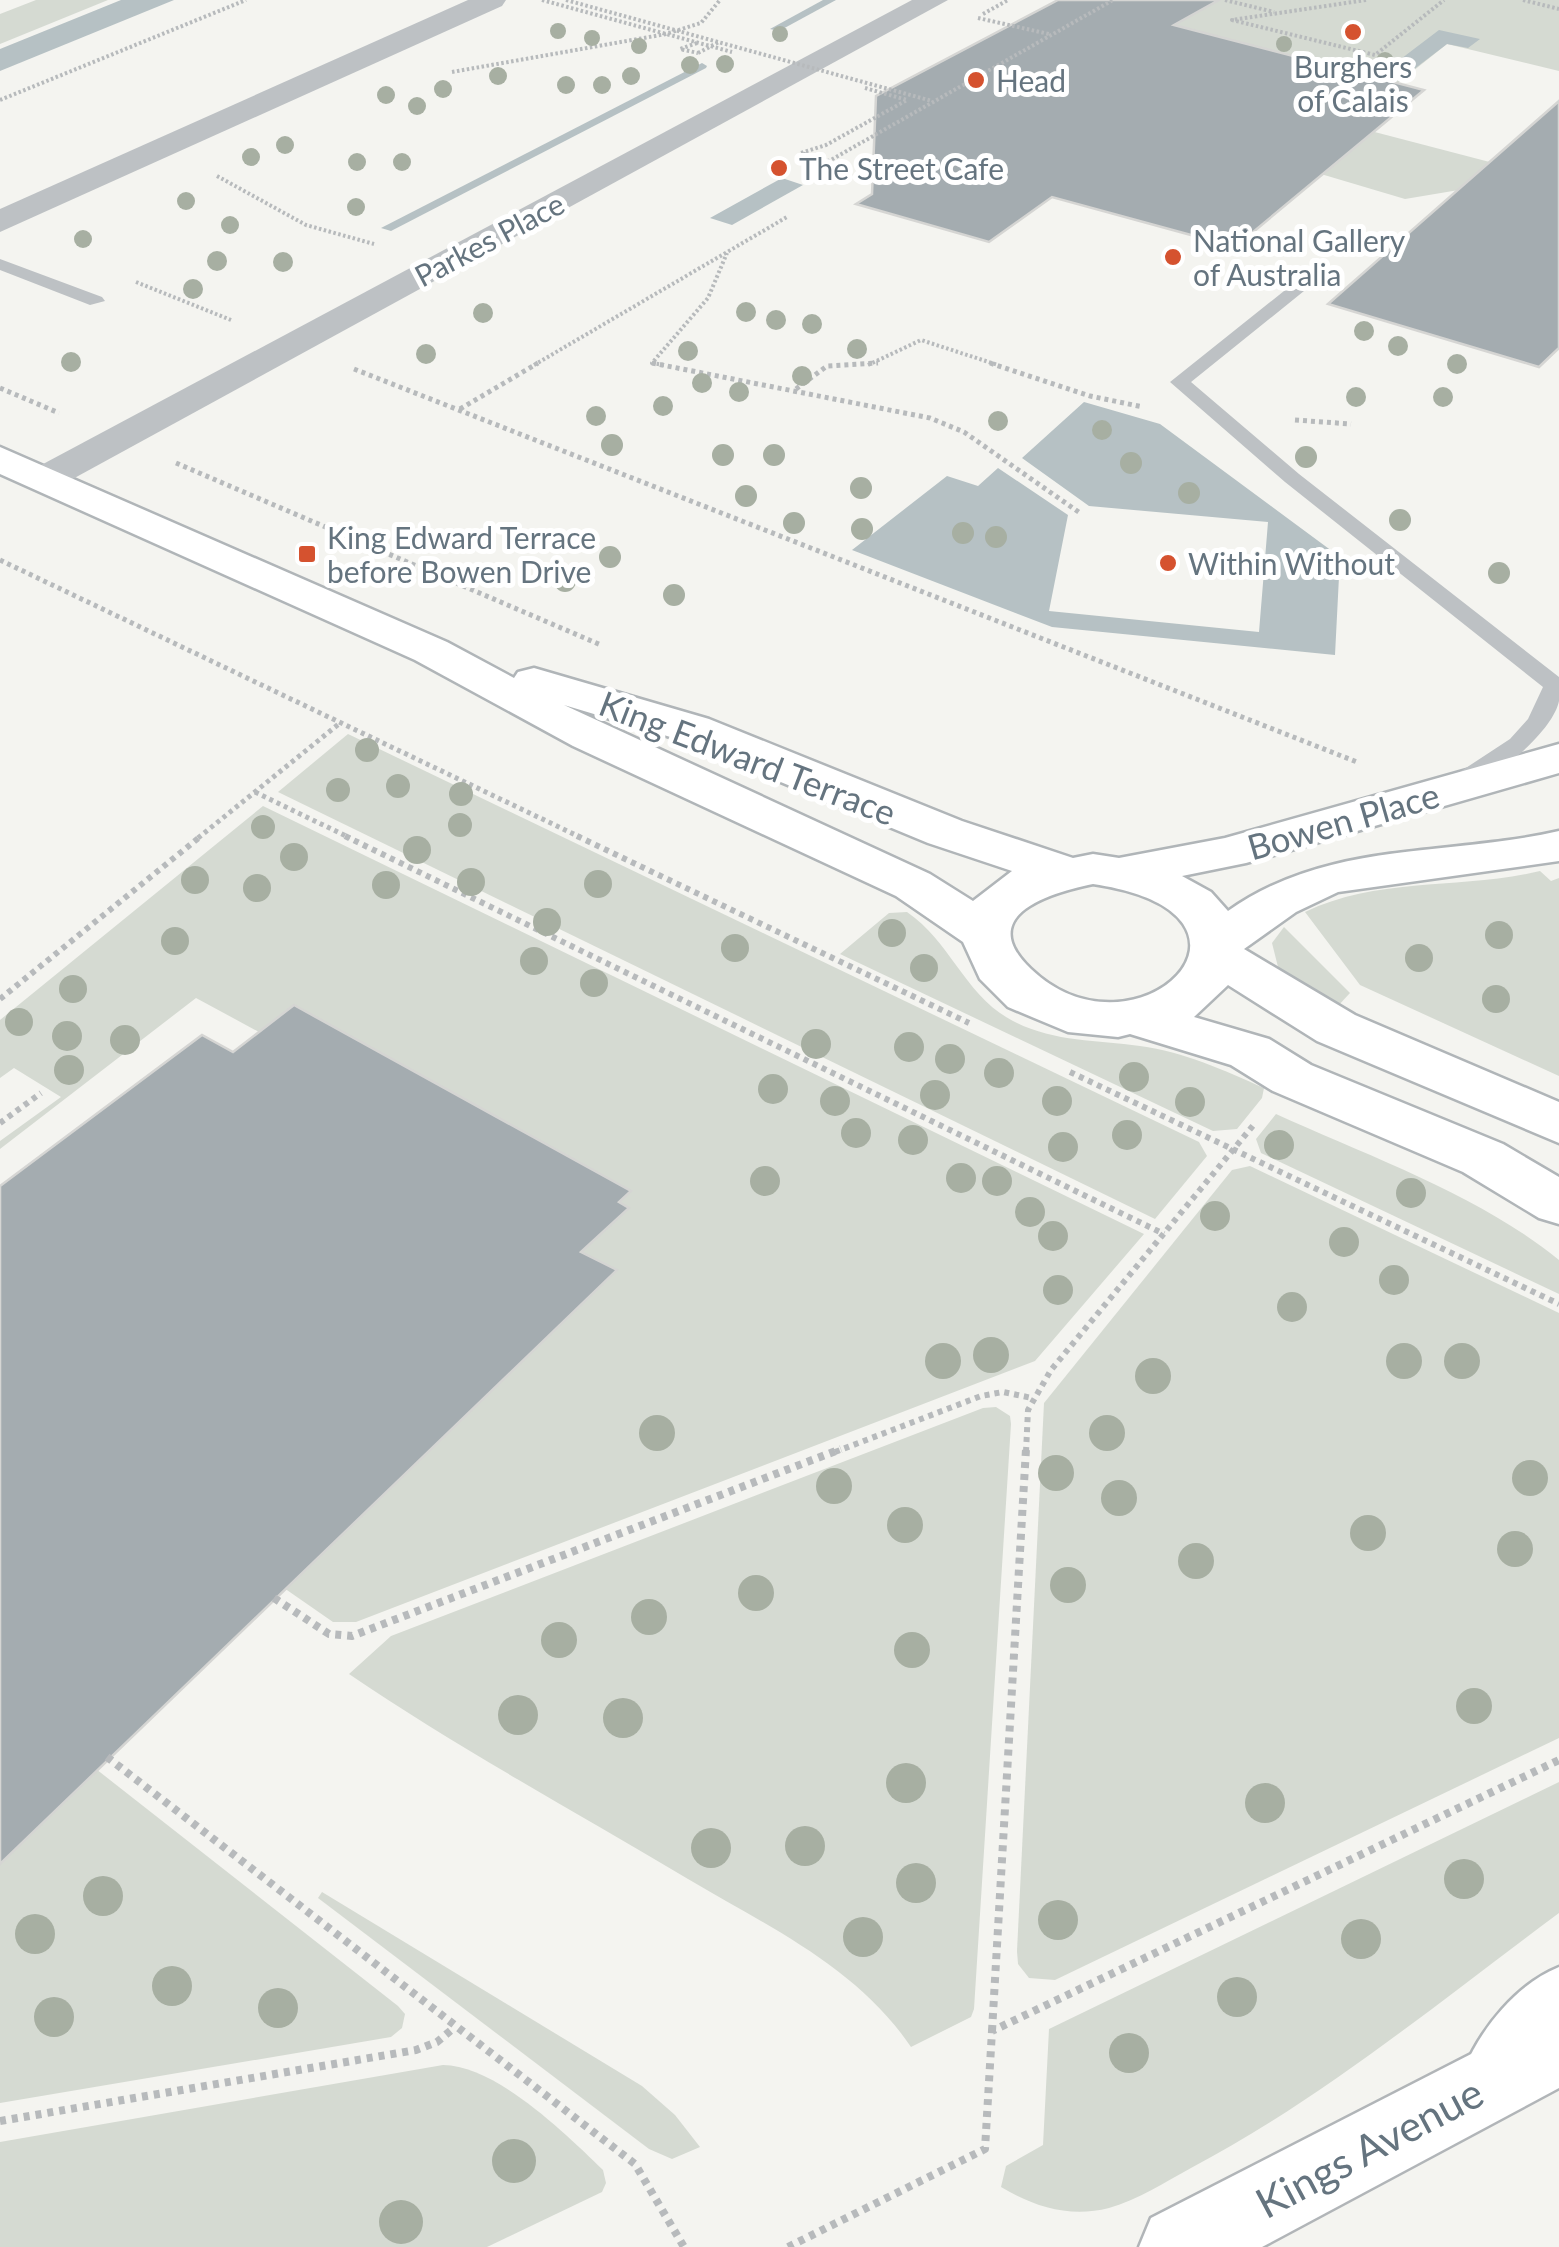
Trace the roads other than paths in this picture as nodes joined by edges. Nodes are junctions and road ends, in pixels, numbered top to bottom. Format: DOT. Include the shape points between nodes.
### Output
graph roads {
  1 [pos="492,0"];
  2 [pos="934,0"];
  3 [pos="0,222"];
  4 [pos="0,264"];
  5 [pos="1295,291"];
  6 [pos="96,301"];
  7 [pos="0,459"];
  8 [pos="44,479"];
  9 [pos="431,651"];
  10 [pos="1557,686"];
  11 [pos="1559,758"];
  12 [pos="1430,796"];
  13 [pos="1559,846"];
  14 [pos="1063,871"];
  15 [pos="1124,872"];
  16 [pos="984,932"];
  17 [pos="1216,950"];
  18 [pos="1134,1018"];
  19 [pos="1559,1124"];
  20 [pos="1559,1203"];
  21 [pos="1559,2004"];
  22 [pos="1559,2046"];
  23 [pos="1491,2082"];
  24 [pos="1180,2247"];
  1 -- 3 [label="street"];
  2 -- 8 [label="street, Parkes Place"];
  4 -- 6 [label="lane"];
  5 -- 10 [label="lane" via="1179,382"];
  7 -- 8 [label="main road, King Edward Terrace"];
  8 -- 9 [label="main road, King Edward Terrace"];
  9 -- 14 [label="main road, King Edward Terrace" via="693,730 945,832"];
  9 -- 16 [label="main road, King Edward Terrace" via="606,744 913,885"];
  10 -- 12 [label="lane" via="1527,740"];
  11 -- 12 [label="main road, Bowen Place"];
  12 -- 15 [label="main road, Bowen Place" via="1211,856"];
  13 -- 17 [label="main road, Bowen Place" via="1320,882 1277,902"];
  14 -- 15 [label="main road, King Edward Terrace"];
  14 -- 16 [label="main road, King Edward Terrace" via="1038,877 1000,900"];
  15 -- 17 [label="main road, King Edward Terrace" via="1176,892 1210,926"];
  16 -- 18 [label="main road" via="990,961 1024,996 1080,1016"];
  17 -- 18 [label="main road" via="1211,972 1190,995"];
  17 -- 19 [label="main road, King Edward Terrace" via="1336,1028"];
  18 -- 20 [label="main road" via="1250,1052 1292,1078 1483,1158"];
  21 -- 23 [label="main road"];
  22 -- 23 [label="main road, Kings Avenue"];
  23 -- 24 [label="main road, Kings Avenue"];
}
